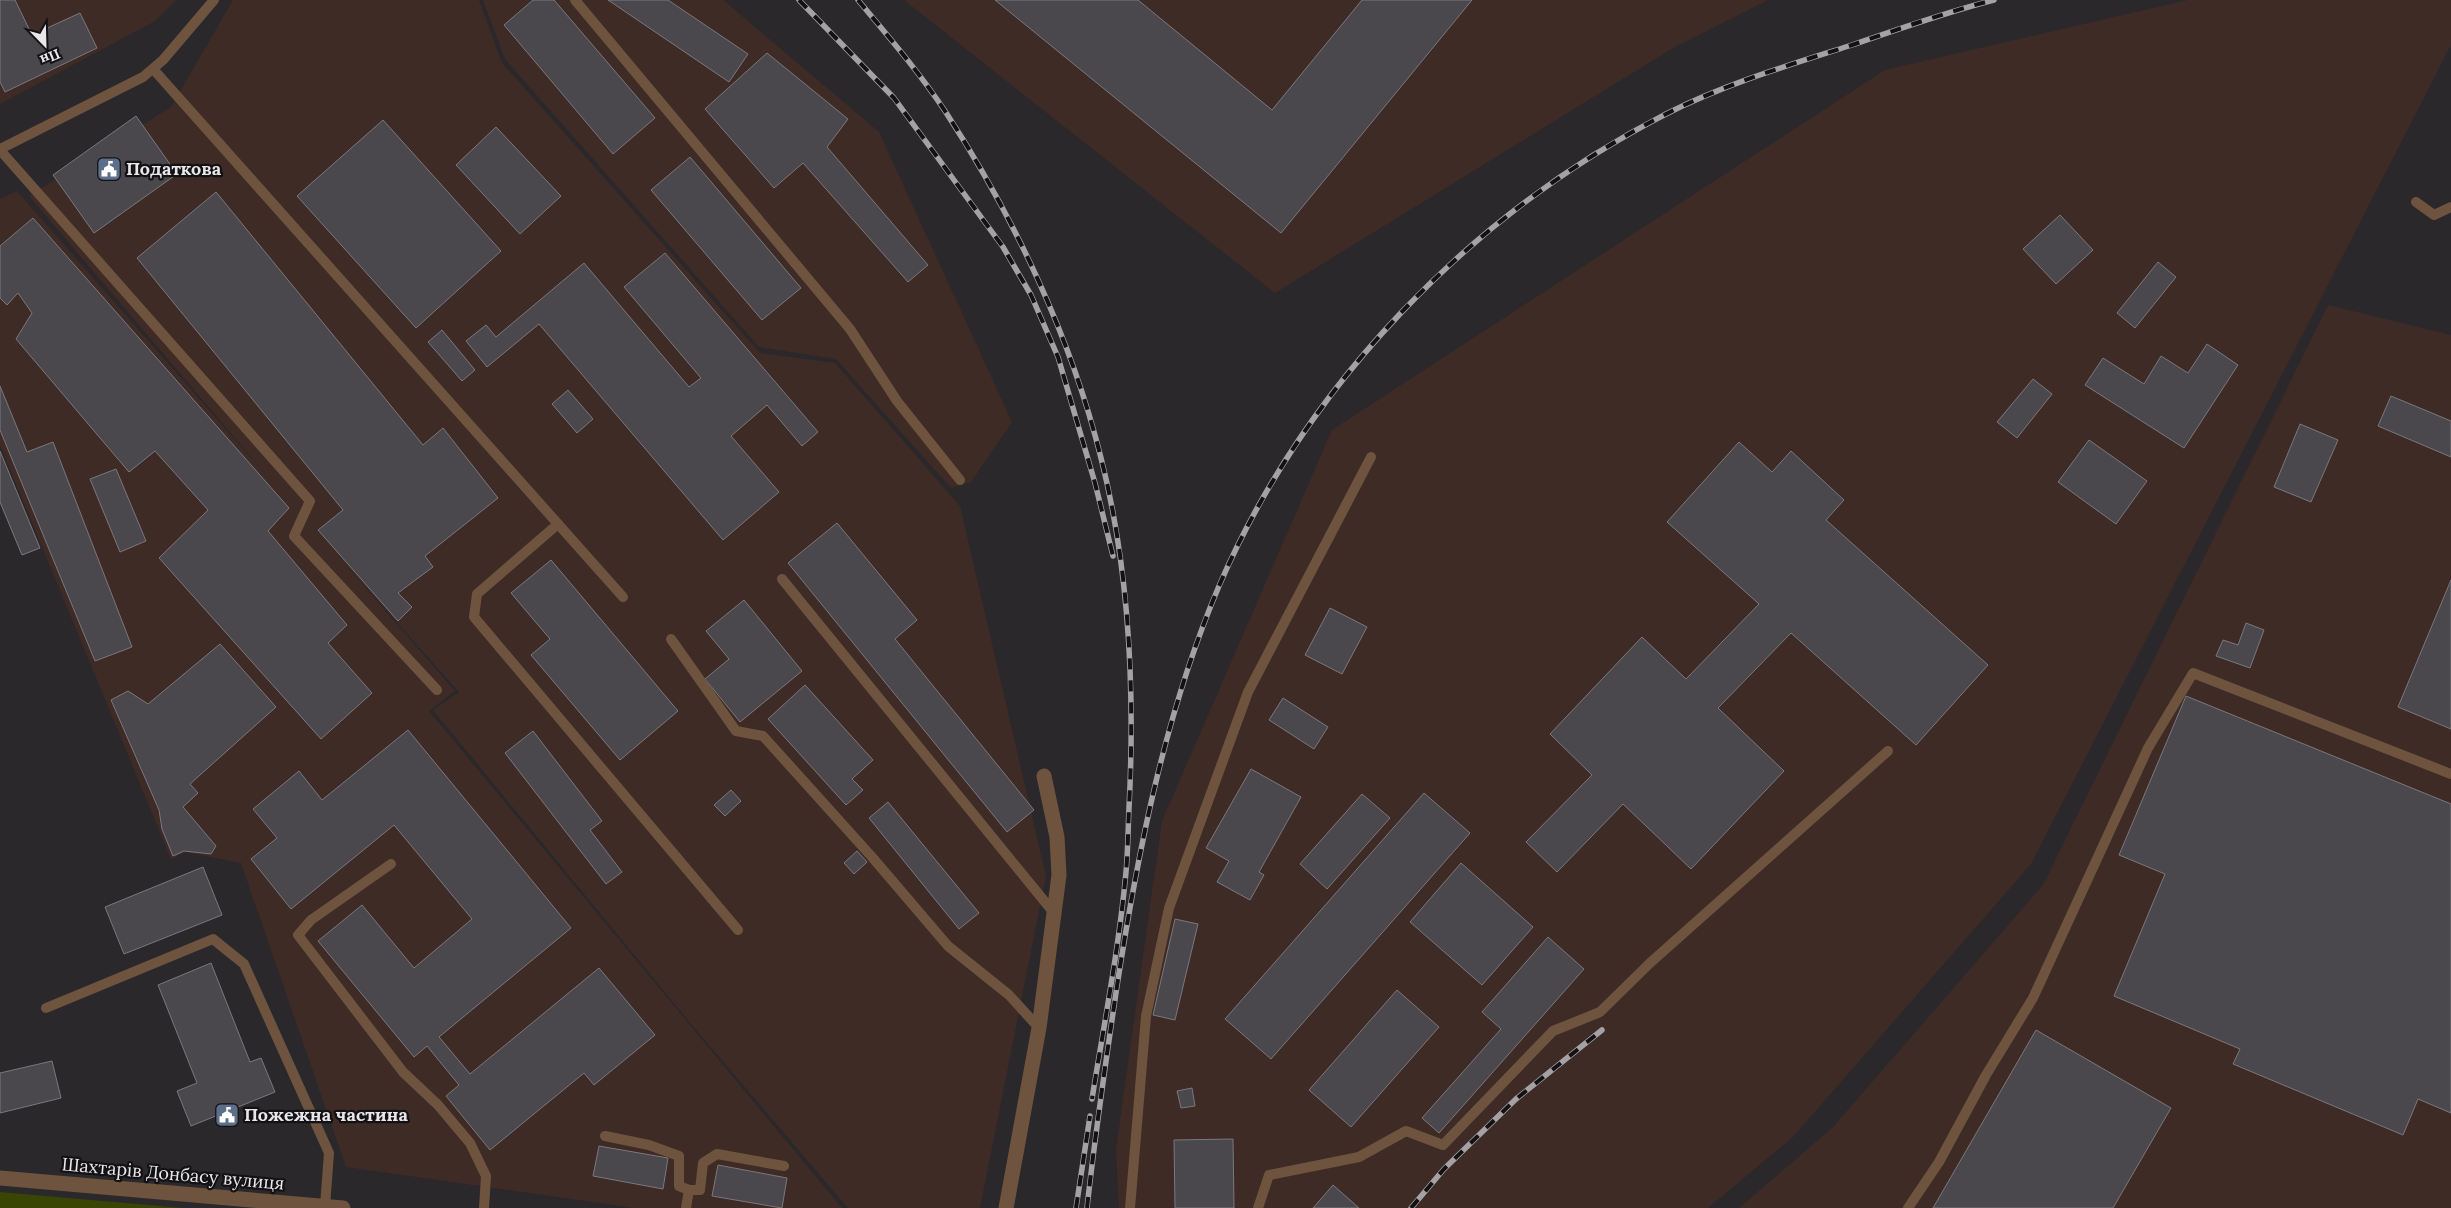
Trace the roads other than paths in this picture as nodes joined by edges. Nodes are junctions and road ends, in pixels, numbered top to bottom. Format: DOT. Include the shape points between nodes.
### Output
graph roads {
  1 [pos="214,0"];
  2 [pos="575,0"];
  3 [pos="154,70"];
  4 [pos="0,150"];
  5 [pos="2416,202"];
  6 [pos="2451,206"];
  7 [pos="1370,457"];
  8 [pos="960,480"];
  9 [pos="558,524"];
  10 [pos="782,579"];
  11 [pos="624,597"];
  12 [pos="671,640"];
  13 [pos="437,690"];
  14 [pos="1888,751"];
  15 [pos="2451,774"];
  16 [pos="1044,776"];
  17 [pos="391,864"];
  18 [pos="1054,914"];
  19 [pos="738,930"];
  20 [pos="46,1008"];
  21 [pos="1039,1028"];
  22 [pos="605,1136"];
  23 [pos="784,1166"];
  24 [pos="0,1178"];
  25 [pos="688,1190"];
  26 [pos="325,1206"];
  27 [pos="343,1208"];
  28 [pos="484,1208"];
  29 [pos="686,1208"];
  30 [pos="1006,1208"];
  31 [pos="1130,1208"];
  32 [pos="1258,1208"];
  33 [pos="1908,1208"];
  1 -- 3 [label="lane"];
  2 -- 8 [label="lane" via="850,329 897,401"];
  3 -- 4 [label="lane"];
  3 -- 9 [label="lane"];
  4 -- 13 [label="lane" via="310,501 294,536"];
  5 -- 6 [label="lane" via="2434,214"];
  7 -- 31 [label="lane" via="1248,692 1169,908 1146,1016"];
  9 -- 11 [label="lane"];
  9 -- 19 [label="lane" via="477,594 474,617"];
  10 -- 18 [label="lane"];
  12 -- 21 [label="lane" via="736,731 763,736 948,946 1009,995"];
  14 -- 32 [label="lane" via="1650,963 1600,1012 1553,1031 1443,1145 1406,1131 1359,1157 1269,1175"];
  15 -- 33 [label="lane" via="2193,673 2148,748 2032,998 1939,1162"];
  16 -- 18 [label="street" via="1057,837 1059,875"];
  17 -- 28 [label="lane" via="311,920 298,935 403,1072 438,1105 470,1144 486,1176"];
  18 -- 21 [label="street"];
  20 -- 26 [label="lane" via="213,939 244,964 329,1154"];
  21 -- 30 [label="street"];
  22 -- 25 [label="lane" via="649,1145 679,1156 679,1186"];
  23 -- 25 [label="lane" via="716,1154 703,1163 700,1190"];
  24 -- 26 [label="street, Шахтарів Донбасу вулиця"];
  25 -- 29 [label="lane"];
  26 -- 27 [label="street, Шахтарів Донбасу вулиця"];
}
